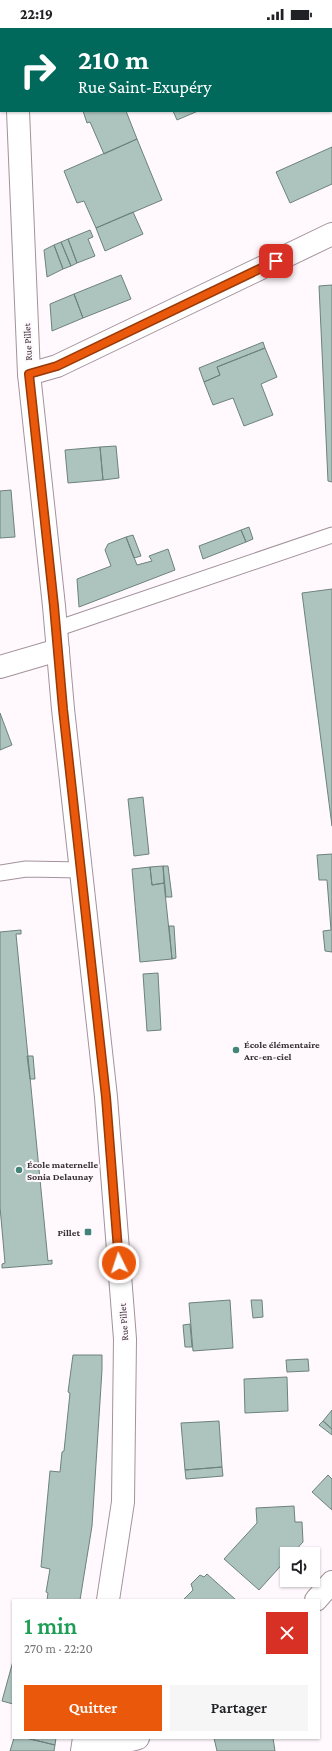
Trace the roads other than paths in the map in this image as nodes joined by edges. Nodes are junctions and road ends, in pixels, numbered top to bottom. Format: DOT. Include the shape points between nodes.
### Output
graph roads {
  1 [pos="18,112"];
  2 [pos="332,234"];
  3 [pos="29,374"];
  4 [pos="332,535"];
  5 [pos="57,640"];
  6 [pos="0,667"];
  7 [pos="82,870"];
  8 [pos="0,874"];
  9 [pos="332,1582"];
  10 [pos="108,1599"];
  11 [pos="317,1599"];
  12 [pos="135,1739"];
  13 [pos="83,1746"];
  1 -- 3 [label="street, Rue Pillet"];
  2 -- 3 [label="street" via="57,366"];
  3 -- 5 [label="street, Rue Pillet"];
  4 -- 5 [label="lane"];
  5 -- 6 [label="street"];
  5 -- 7 [label="street, Rue Pillet"];
  7 -- 8 [label="lane" via="26,868"];
  7 -- 10 [label="street, Rue Pillet" via="106,1097 125,1339 123,1502"];
  9 -- 11 [label="street"];
  12 -- 13 [label="street" via="123,1743"];
}
